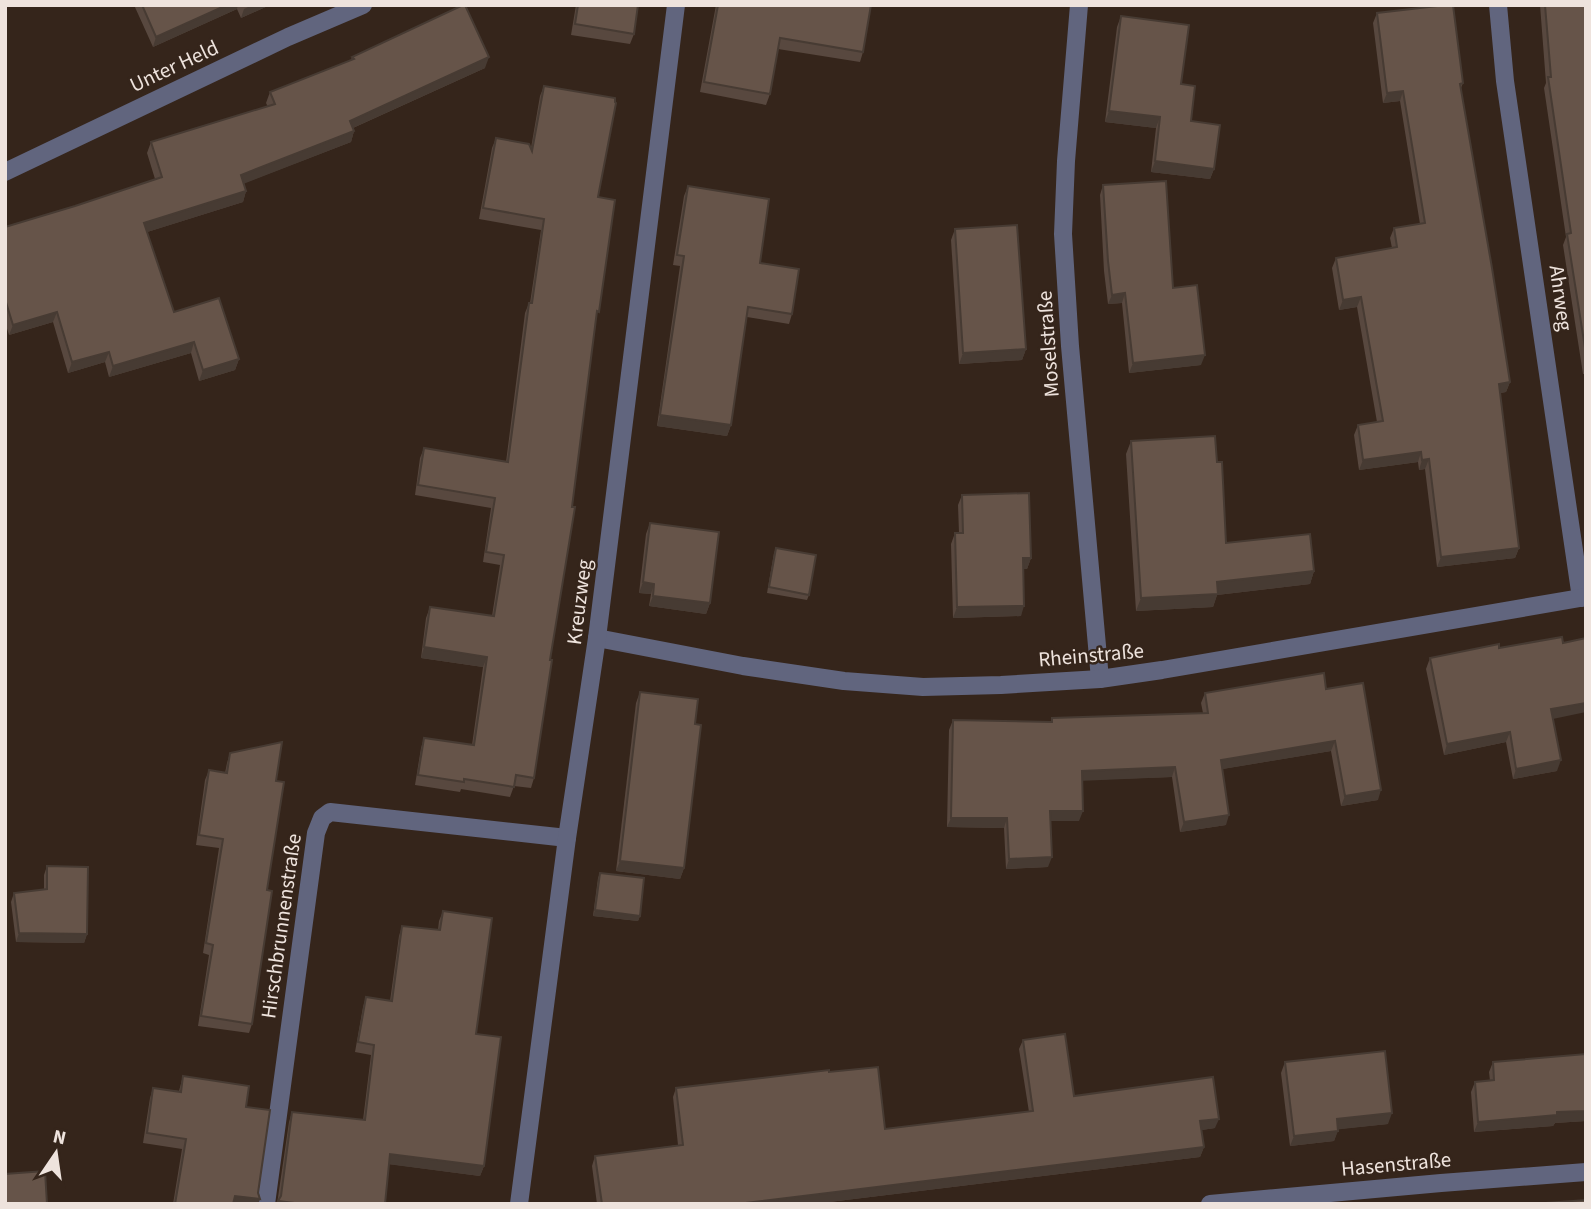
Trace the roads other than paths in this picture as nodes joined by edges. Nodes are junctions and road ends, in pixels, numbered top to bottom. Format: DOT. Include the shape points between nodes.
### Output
graph roads {
  1 [pos="363,5"];
  2 [pos="676,5"];
  3 [pos="1079,5"];
  4 [pos="1498,5"];
  5 [pos="5,172"];
  6 [pos="1583,597"];
  7 [pos="597,638"];
  8 [pos="1100,679"];
  9 [pos="567,838"];
  10 [pos="1586,1172"];
  11 [pos="266,1204"];
  12 [pos="520,1204"];
  13 [pos="1210,1204"];
  1 -- 5 [label="street, Unter Held"];
  2 -- 7 [label="street, Kreuzweg"];
  3 -- 8 [label="street, Moselstraße" via="1063,234"];
  4 -- 6 [label="street, Ahrweg"];
  6 -- 8 [label="street, Rheinstraße"];
  7 -- 8 [label="street, Rheinstraße" via="844,681 923,687"];
  7 -- 9 [label="street, Kreuzweg"];
  9 -- 11 [label="street, Hirschbrunnenstraße" via="330,812 322,818 316,833"];
  9 -- 12 [label="street, Kreuzweg"];
  10 -- 13 [label="street, Hasenstraße"];
}
